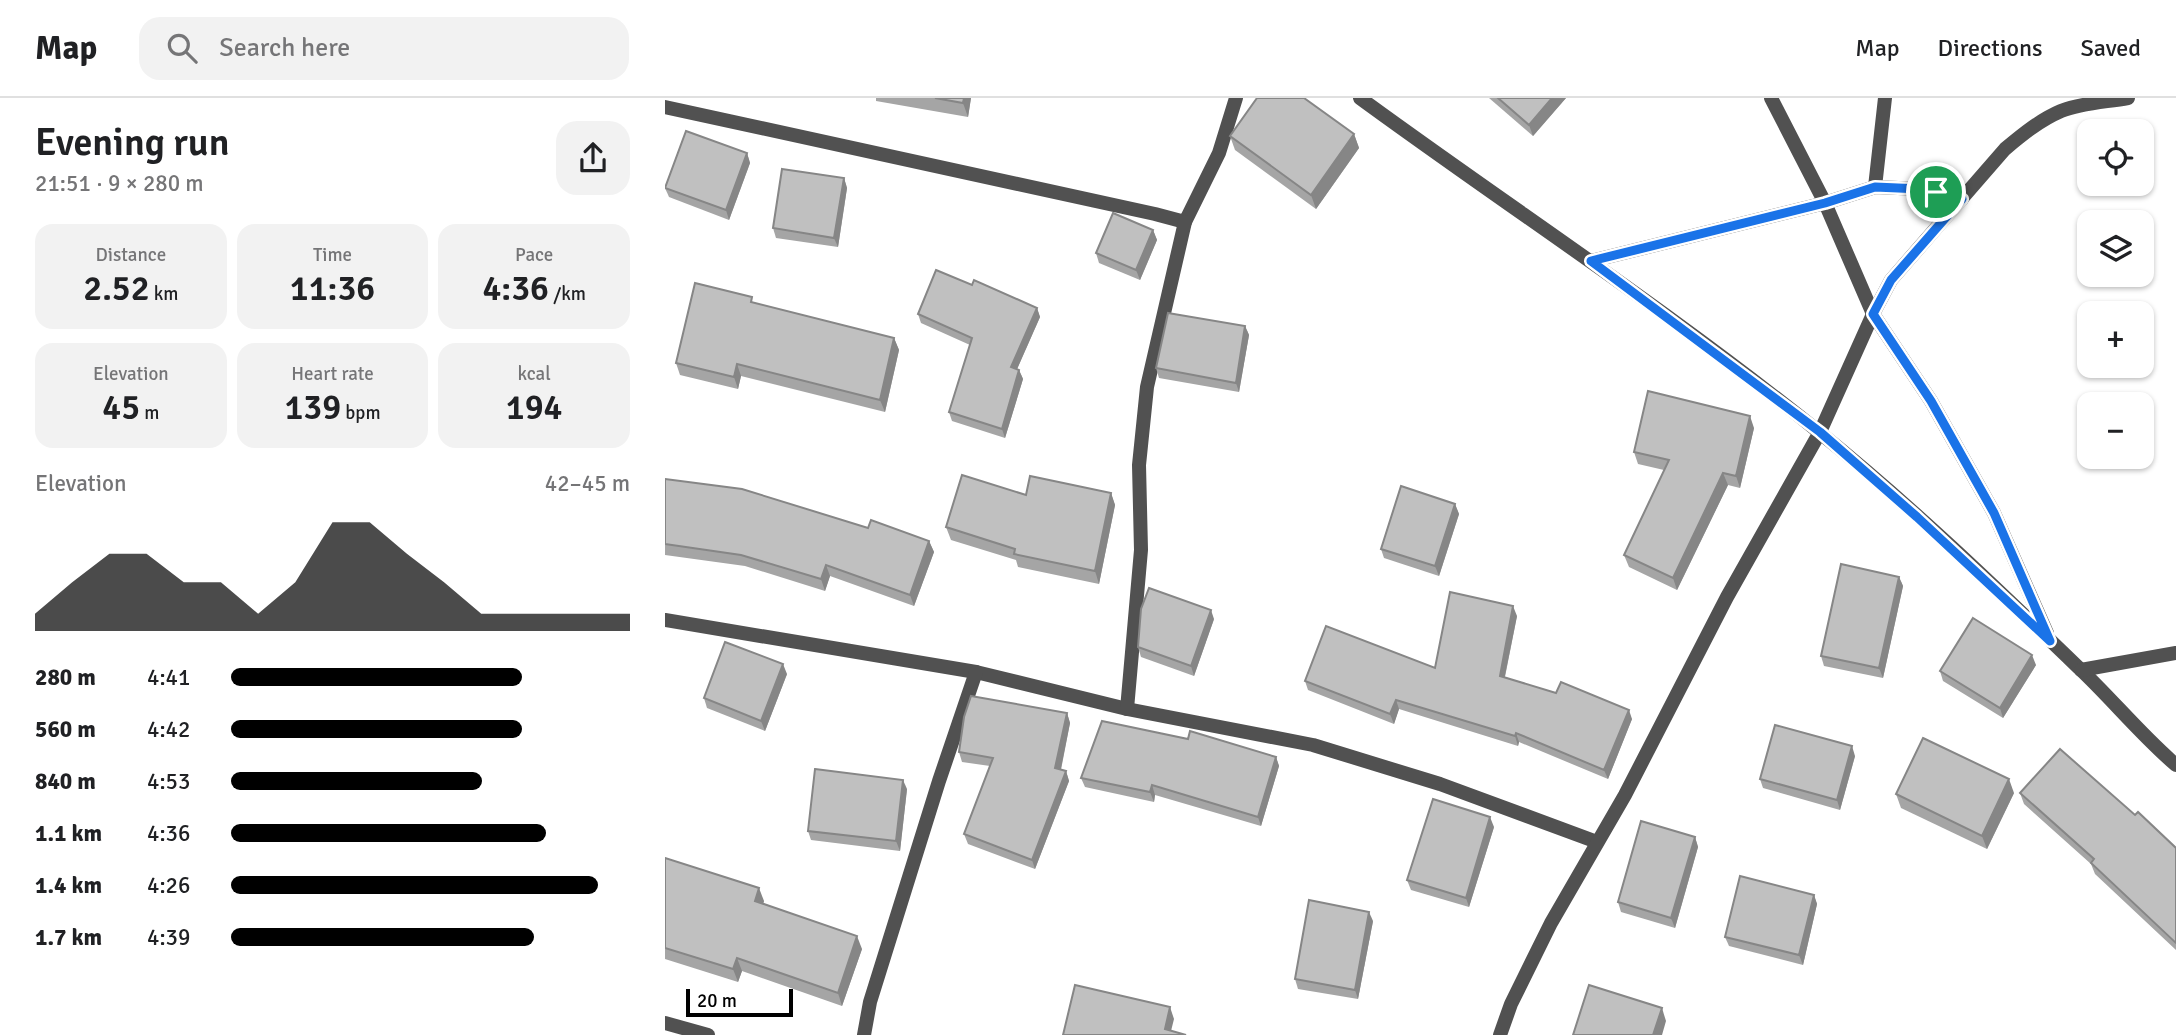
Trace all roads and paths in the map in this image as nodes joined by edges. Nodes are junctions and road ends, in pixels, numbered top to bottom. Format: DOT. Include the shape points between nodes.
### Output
graph roads {
  1 [pos="1236,98"];
  2 [pos="1360,98"];
  3 [pos="1771,98"];
  4 [pos="1885,98"];
  5 [pos="2128,98"];
  6 [pos="665,107"];
  7 [pos="1875,187"];
  8 [pos="1962,199"];
  9 [pos="1825,203"];
  10 [pos="1185,222"];
  11 [pos="1591,261"];
  12 [pos="1873,314"];
  13 [pos="1820,432"];
  14 [pos="665,620"];
  15 [pos="2050,641"];
  16 [pos="2176,653"];
  17 [pos="2081,670"];
  18 [pos="976,672"];
  19 [pos="1127,709"];
  20 [pos="2176,765"];
  21 [pos="1597,842"];
  22 [pos="665,1023"];
  23 [pos="708,1035"];
  24 [pos="864,1035"];
  25 [pos="1500,1035"];
  1 -- 10 [label="street" via="1219,153"];
  2 -- 11 [label="street"];
  3 -- 9 [label="street"];
  4 -- 7 [label="street"];
  5 -- 8 [label="street" via="2064,110 2043,120 2005,149"];
  6 -- 10 [label="street"];
  7 -- 8 [label="street" via="1921,189"];
  7 -- 9 [label="street"];
  8 -- 12 [label="street" via="1891,280"];
  9 -- 11 [label="street"];
  9 -- 12 [label="street"];
  10 -- 19 [label="street" via="1147,387 1139,465 1142,550"];
  11 -- 13 [label="street"];
  12 -- 13 [label="street"];
  12 -- 15 [label="street" via="1931,401 1994,513"];
  13 -- 15 [label="street"];
  13 -- 21 [label="street"];
  14 -- 18 [label="street"];
  15 -- 17 [label="street"];
  16 -- 17 [label="street"];
  17 -- 20 [label="street"];
  18 -- 19 [label="street"];
  18 -- 24 [label="street" via="870,1002"];
  19 -- 21 [label="street" via="1313,745 1440,784"];
  21 -- 25 [label="street" via="1551,923"];
  22 -- 23 [label="street"];
}
